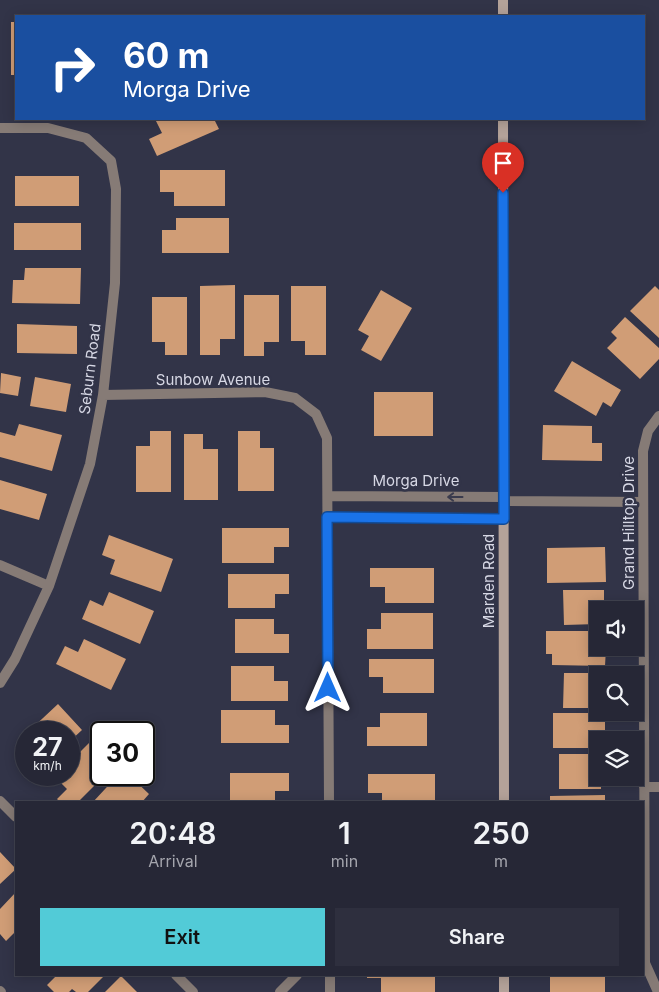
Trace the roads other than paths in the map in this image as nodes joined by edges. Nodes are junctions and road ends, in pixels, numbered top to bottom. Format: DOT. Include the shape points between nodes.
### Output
graph roads {
  1 [pos="503,0"];
  2 [pos="503,15"];
  3 [pos="503,120"];
  4 [pos="0,128"];
  5 [pos="103,395"];
  6 [pos="659,416"];
  7 [pos="328,496"];
  8 [pos="504,499"];
  9 [pos="643,502"];
  10 [pos="327,517"];
  11 [pos="504,519"];
  12 [pos="0,564"];
  13 [pos="49,586"];
  14 [pos="0,683"];
  15 [pos="644,788"];
  16 [pos="659,788"];
  17 [pos="0,801"];
  18 [pos="329,801"];
  19 [pos="504,801"];
  20 [pos="15,816"];
  21 [pos="177,976"];
  22 [pos="296,976"];
  23 [pos="330,976"];
  24 [pos="504,976"];
  25 [pos="193,992"];
  26 [pos="280,992"];
  27 [pos="330,992"];
  28 [pos="504,992"];
  29 [pos="658,992"];
  1 -- 2 [label="street"];
  3 -- 8 [label="street, Marden Road"];
  4 -- 5 [label="street, Seburn Road" via="48,128 86,138 110,161 116,189 115,283"];
  5 -- 7 [label="street, Sunbow Avenue" via="265,392 295,398 316,414 327,438"];
  5 -- 13 [label="street, Seburn Road" via="90,464"];
  6 -- 9 [label="street, Grand Hilltop Drive" via="648,431 643,450"];
  8 -- 7 [label="street, Morga Drive, one-way"];
  7 -- 10 [label="street, Sunbow Avenue"];
  8 -- 9 [label="street, Morga Drive"];
  8 -- 11 [label="street, Marden Road"];
  9 -- 15 [label="street, Grand Hilltop Drive"];
  10 -- 11 [label="street"];
  10 -- 18 [label="street, Sunbow Avenue"];
  11 -- 19 [label="street, Marden Road"];
  12 -- 13 [label="street"];
  13 -- 14 [label="street, Seburn Road" via="15,659"];
  15 -- 16 [label="street"];
  15 -- 29 [label="street, Grand Hilltop Drive" via="645,963"];
  17 -- 20 [label="street"];
  21 -- 25 [label="street"];
  22 -- 26 [label="street"];
  23 -- 27 [label="street"];
  24 -- 28 [label="street"];
}
